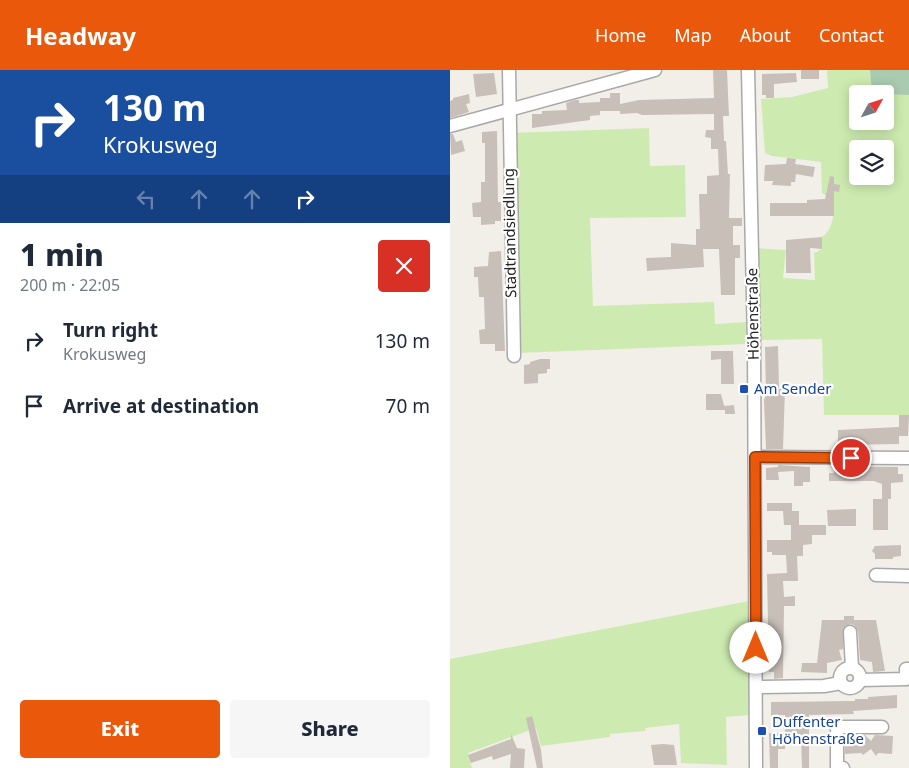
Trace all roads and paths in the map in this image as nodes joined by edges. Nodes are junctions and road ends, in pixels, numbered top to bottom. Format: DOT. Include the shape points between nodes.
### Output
graph roads {
  1 [pos="509,70"];
  2 [pos="655,70"];
  3 [pos="748,70"];
  4 [pos="509,109"];
  5 [pos="450,126"];
  6 [pos="514,356"];
  7 [pos="755,457"];
  8 [pos="909,458"];
  9 [pos="876,575"];
  10 [pos="909,576"];
  11 [pos="850,632"];
  12 [pos="852,668"];
  13 [pos="908,669"];
  14 [pos="860,680"];
  15 [pos="841,684"];
  16 [pos="756,686"];
  17 [pos="882,727"];
  18 [pos="756,768"];
  19 [pos="844,768"];
  1 -- 4 [label="street, Stadtrandsiedlung"];
  2 -- 4 [label="street"];
  3 -- 7 [label="street, Höhenstraße"];
  4 -- 5 [label="street"];
  4 -- 6 [label="street, Stadtrandsiedlung"];
  7 -- 8 [label="street"];
  7 -- 16 [label="street, Höhenstraße"];
  9 -- 10 [label="street"];
  11 -- 12 [label="street"];
  12 -- 14 [label="street" via="859,672"];
  12 -- 15 [label="street" via="845,668 840,673"];
  13 -- 14 [label="street" via="906,679"];
  14 -- 15 [label="street" via="850,688"];
  15 -- 16 [label="street"];
  16 -- 18 [label="street, Höhenstraße"];
  17 -- 19 [label="street" via="837,727 837,767"];
}
